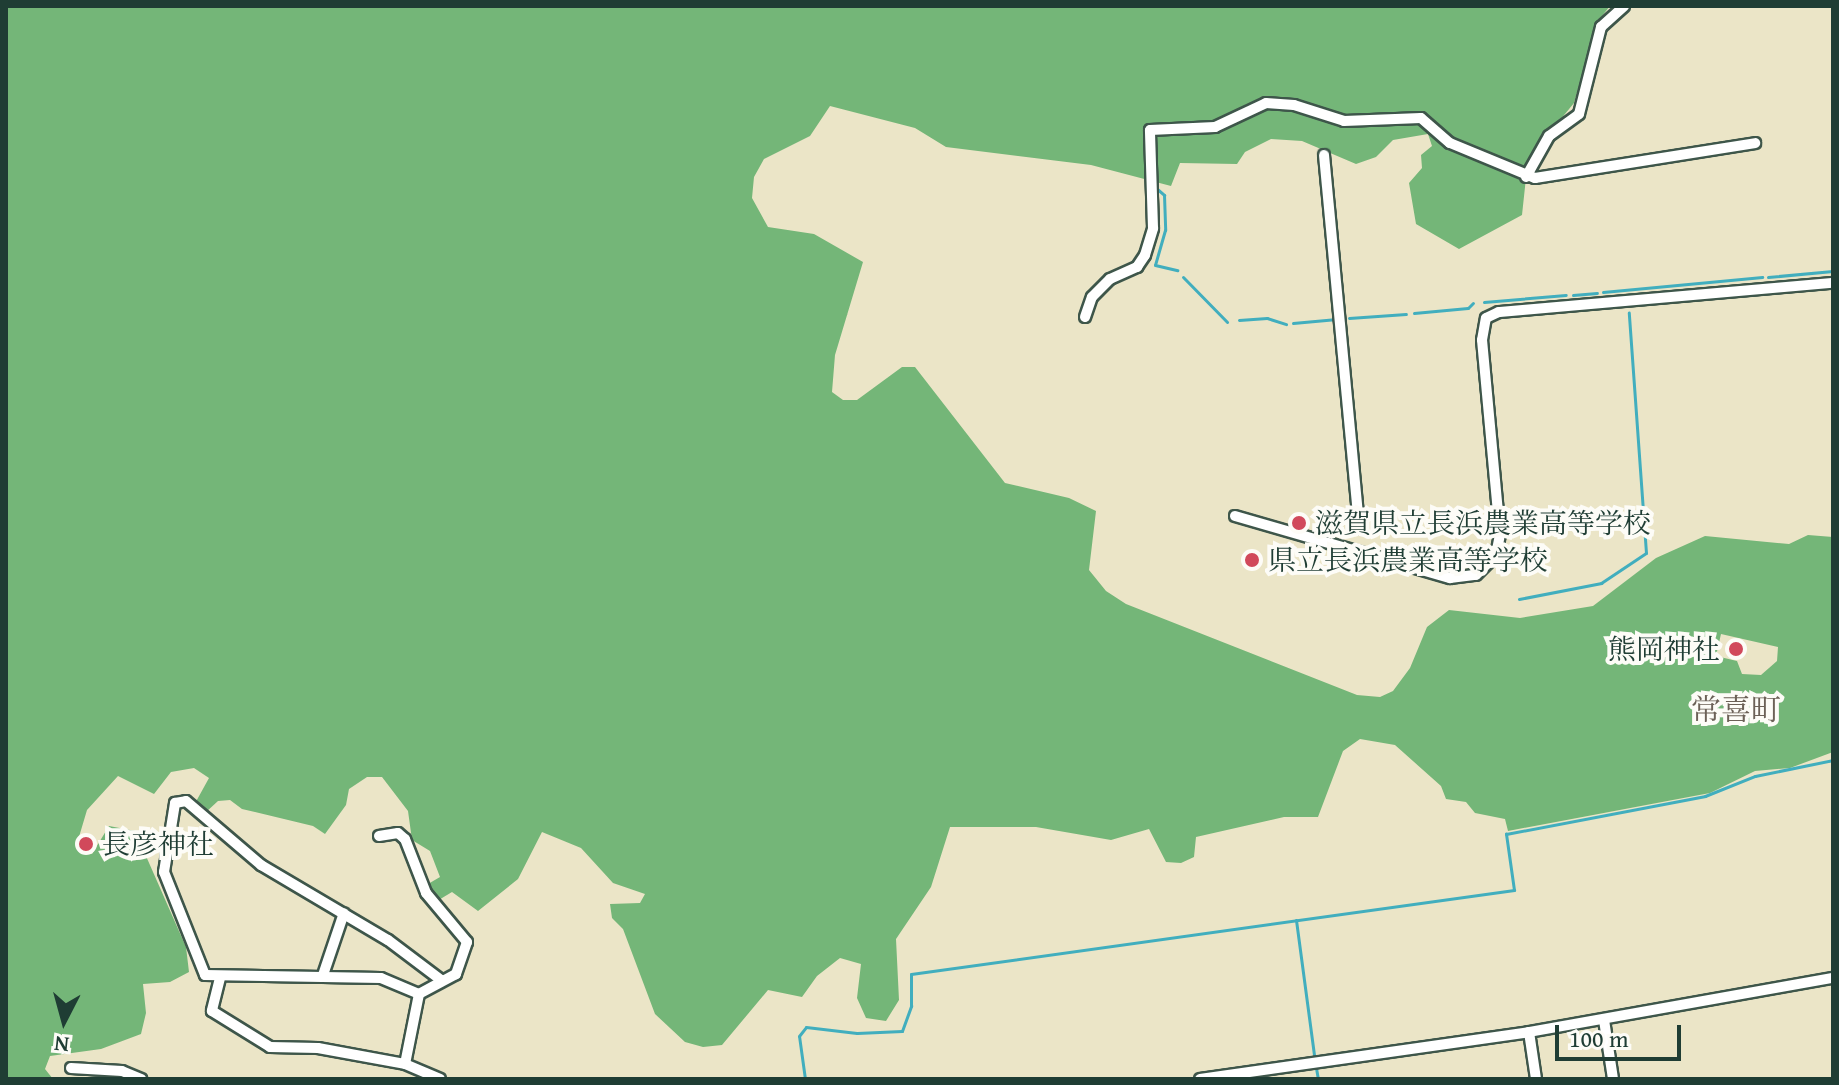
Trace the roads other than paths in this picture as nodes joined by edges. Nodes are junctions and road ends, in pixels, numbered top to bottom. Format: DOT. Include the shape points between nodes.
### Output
graph roads {
  1 [pos="1624,6"];
  2 [pos="1755,143"];
  3 [pos="1324,155"];
  4 [pos="1526,177"];
  5 [pos="1833,283"];
  6 [pos="1085,317"];
  7 [pos="1235,516"];
  8 [pos="1359,528"];
  9 [pos="379,836"];
  10 [pos="344,913"];
  11 [pos="323,975"];
  12 [pos="220,978"];
  13 [pos="1833,978"];
  14 [pos="441,980"];
  15 [pos="419,994"];
  16 [pos="1604,1020"];
  17 [pos="1529,1032"];
  18 [pos="405,1064"];
  19 [pos="71,1068"];
  20 [pos="141,1079"];
  21 [pos="440,1079"];
  22 [pos="1200,1079"];
  23 [pos="1536,1079"];
  24 [pos="1613,1079"];
  1 -- 4 [label="street" via="1601,27 1579,114 1549,136"];
  2 -- 4 [label="street"];
  3 -- 8 [label="street"];
  4 -- 6 [label="street" via="1450,143 1421,118 1344,121 1294,105 1266,103 1215,127 1150,130 1153,228 1145,255 1137,267 1110,279 1092,297"];
  5 -- 7 [label="street" via="1499,312 1486,318 1482,331 1500,534 1492,561 1476,575 1450,578"];
  9 -- 14 [label="street" via="398,833 405,839 426,893 467,942 456,974"];
  10 -- 11 [label="street"];
  10 -- 12 [label="street" via="261,865 186,801 175,803 164,872 205,975"];
  10 -- 14 [label="street"];
  11 -- 12 [label="street"];
  11 -- 15 [label="street" via="381,978"];
  12 -- 18 [label="street" via="212,1011 270,1047 318,1048"];
  13 -- 16 [label="street"];
  14 -- 15 [label="street"];
  15 -- 18 [label="street"];
  16 -- 17 [label="street"];
  16 -- 24 [label="street"];
  17 -- 22 [label="street"];
  17 -- 23 [label="street"];
  18 -- 21 [label="street"];
  19 -- 20 [label="street" via="122,1071"];
}
